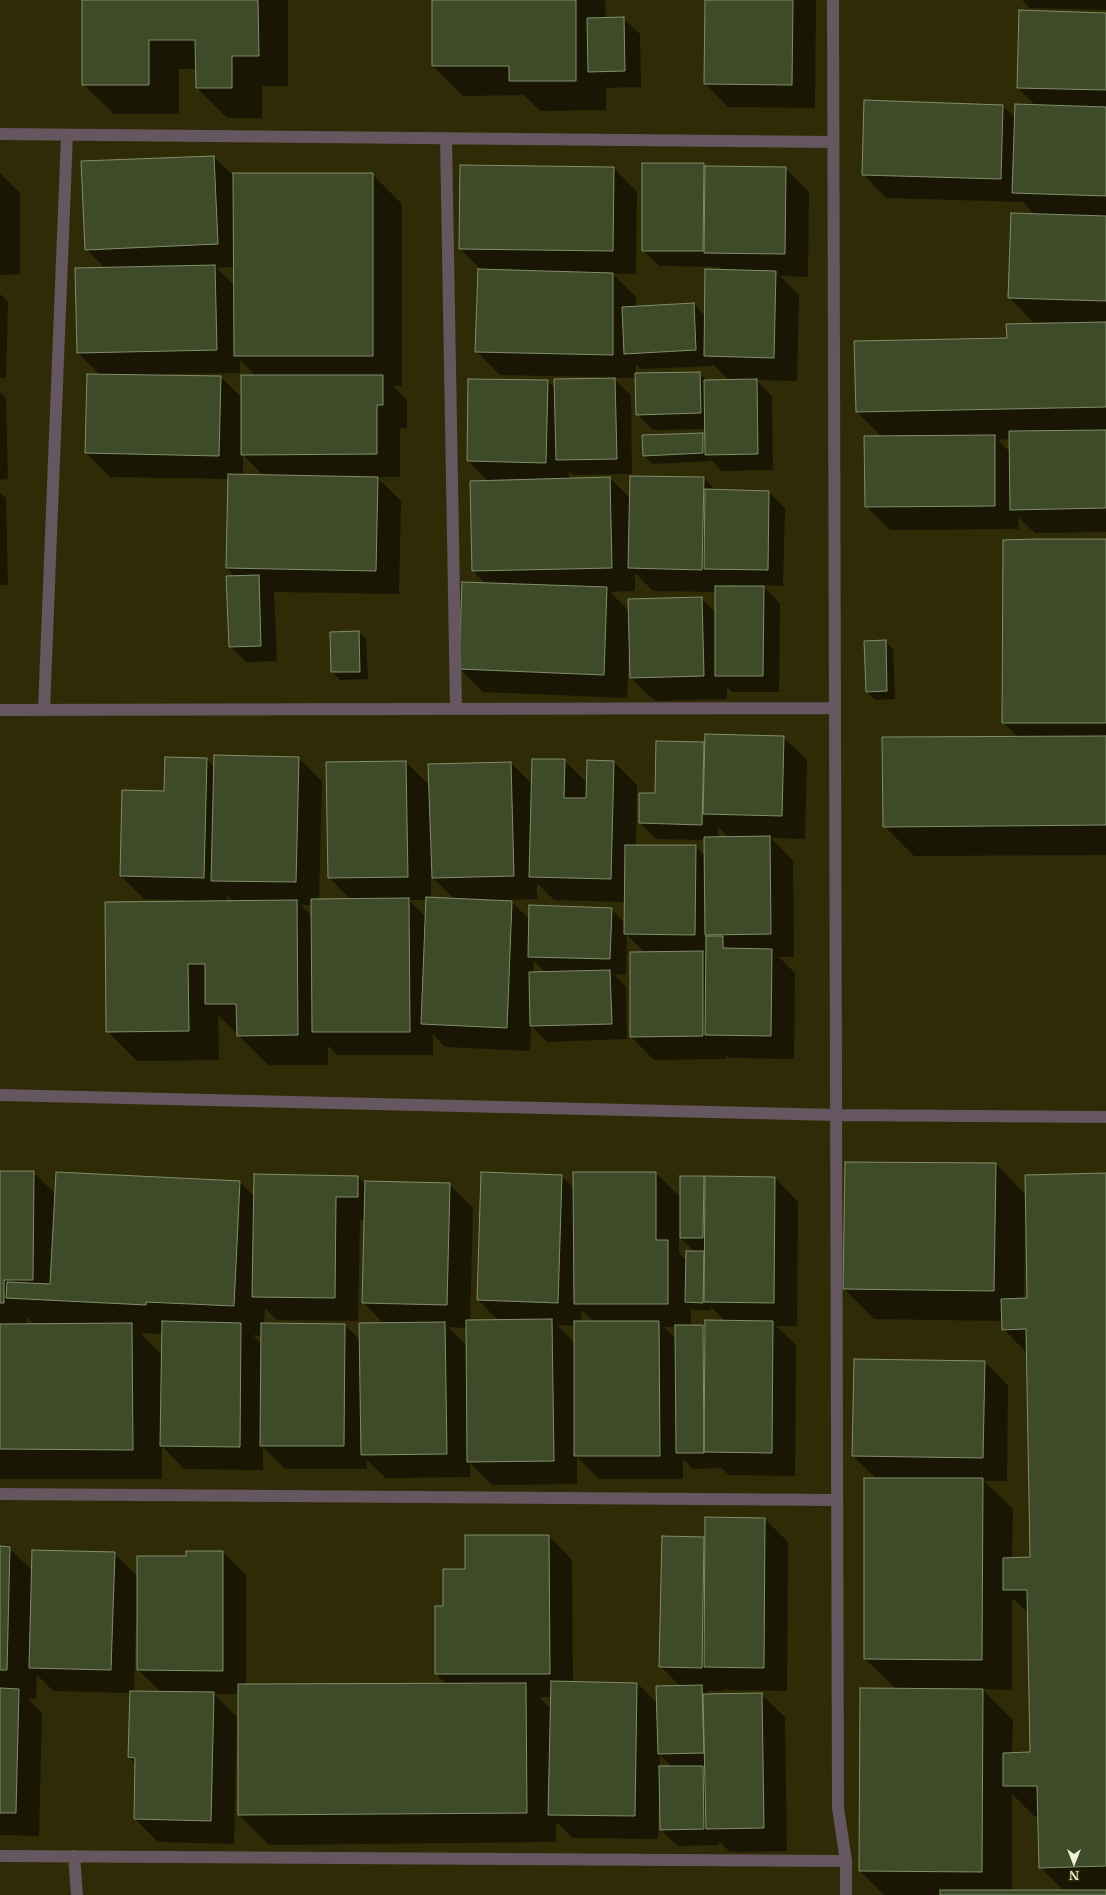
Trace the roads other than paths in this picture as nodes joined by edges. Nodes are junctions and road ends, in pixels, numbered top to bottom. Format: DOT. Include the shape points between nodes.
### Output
graph roads {
  1 [pos="833,0"];
  2 [pos="0,134"];
  3 [pos="67,135"];
  4 [pos="446,138"];
  5 [pos="833,142"];
  6 [pos="834,708"];
  7 [pos="0,710"];
  8 [pos="44,710"];
  9 [pos="456,710"];
  10 [pos="0,1095"];
  11 [pos="836,1115"];
  12 [pos="1106,1117"];
  13 [pos="0,1494"];
  14 [pos="837,1500"];
  15 [pos="0,1856"];
  16 [pos="74,1856"];
  17 [pos="846,1861"];
  18 [pos="77,1895"];
  19 [pos="846,1895"];
  1 -- 5 [label="street"];
  2 -- 3 [label="street"];
  3 -- 4 [label="street"];
  3 -- 8 [label="street"];
  4 -- 5 [label="street"];
  4 -- 9 [label="street"];
  5 -- 6 [label="street"];
  6 -- 9 [label="street"];
  6 -- 11 [label="street"];
  7 -- 8 [label="street"];
  8 -- 9 [label="street"];
  10 -- 11 [label="street"];
  11 -- 12 [label="street"];
  11 -- 14 [label="street"];
  13 -- 14 [label="street"];
  14 -- 17 [label="street" via="838,1808"];
  15 -- 16 [label="street"];
  16 -- 17 [label="street"];
  16 -- 18 [label="street"];
  17 -- 19 [label="street"];
}
